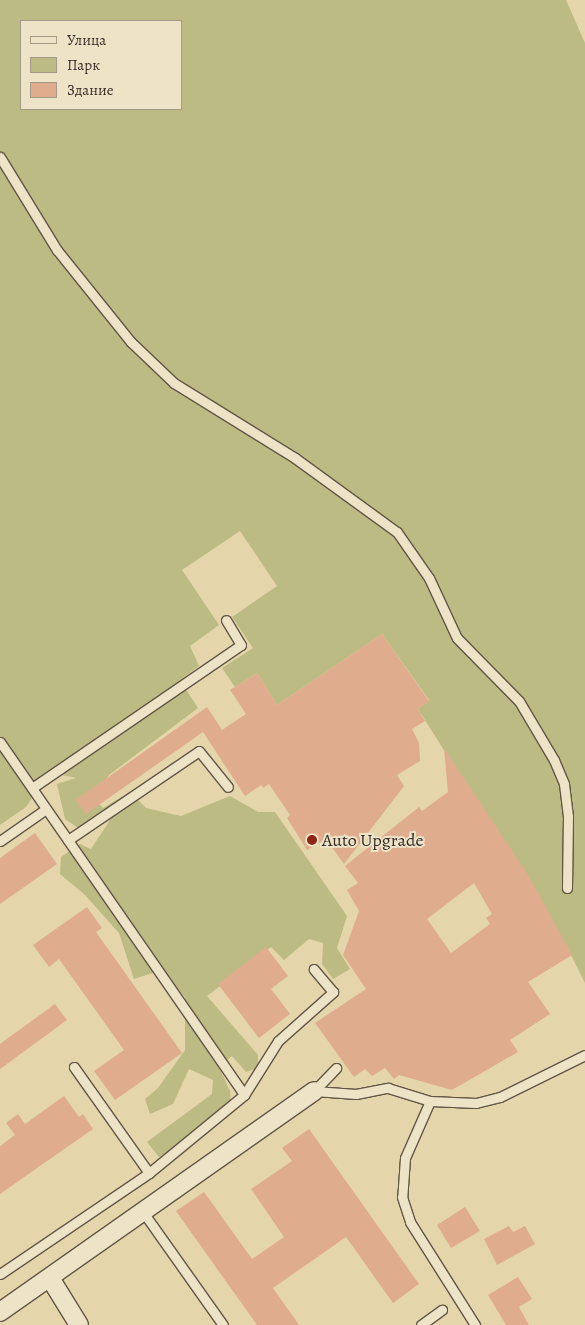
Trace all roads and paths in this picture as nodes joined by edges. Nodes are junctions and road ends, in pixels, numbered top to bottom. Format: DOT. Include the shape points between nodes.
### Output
graph roads {
  1 [pos="0,157"];
  2 [pos="226,620"];
  3 [pos="0,742"];
  4 [pos="228,787"];
  5 [pos="32,788"];
  6 [pos="46,809"];
  7 [pos="68,840"];
  8 [pos="0,842"];
  9 [pos="567,888"];
  10 [pos="314,969"];
  11 [pos="585,1055"];
  12 [pos="74,1067"];
  13 [pos="336,1068"];
  14 [pos="314,1091"];
  15 [pos="244,1094"];
  16 [pos="430,1101"];
  17 [pos="149,1173"];
  18 [pos="143,1212"];
  19 [pos="0,1274"];
  20 [pos="50,1278"];
  21 [pos="442,1310"];
  22 [pos="0,1312"];
  23 [pos="79,1325"];
  24 [pos="223,1325"];
  25 [pos="421,1325"];
  26 [pos="475,1325"];
  1 -- 9 [label="lane" via="57,250 131,342 174,383 295,458 397,532 429,578 457,638 519,701 554,760 564,784 568,816"];
  2 -- 5 [label="lane" via="241,645"];
  3 -- 5 [label="lane"];
  4 -- 7 [label="lane" via="198,751"];
  5 -- 6 [label="lane"];
  6 -- 7 [label="lane"];
  6 -- 8 [label="lane"];
  7 -- 15 [label="lane"];
  10 -- 15 [label="lane" via="333,992 278,1041"];
  11 -- 16 [label="lane" via="500,1097 476,1103"];
  12 -- 17 [label="lane"];
  13 -- 14 [label="lane"];
  14 -- 16 [label="lane" via="356,1094 388,1088"];
  14 -- 18 [label="street"];
  15 -- 17 [label="lane"];
  16 -- 26 [label="lane" via="405,1158 402,1197 410,1222"];
  17 -- 19 [label="lane"];
  18 -- 20 [label="street"];
  18 -- 24 [label="lane"];
  20 -- 22 [label="street"];
  20 -- 23 [label="street"];
  21 -- 25 [label="lane"];
}
